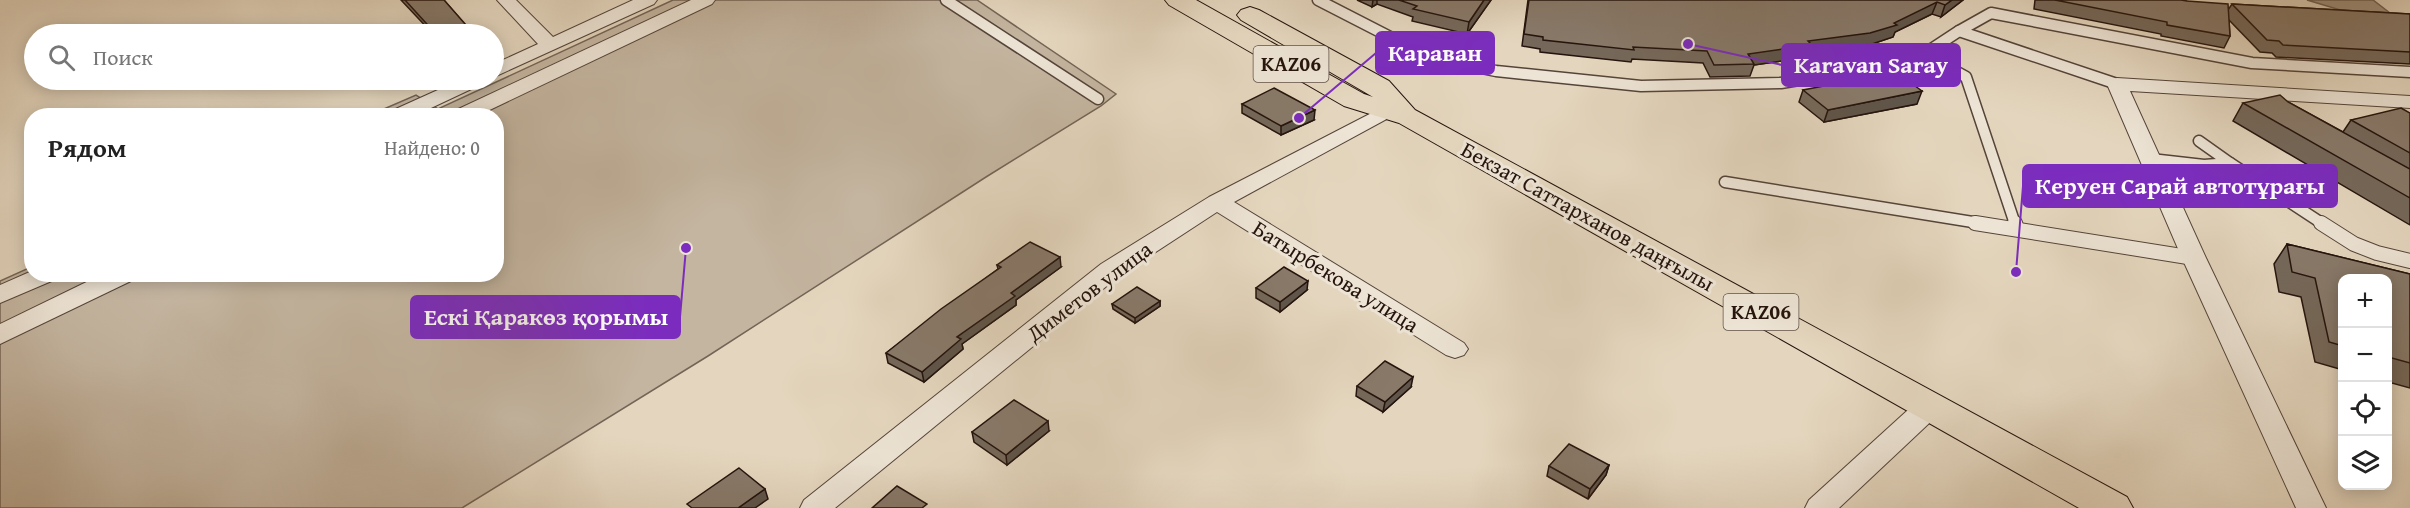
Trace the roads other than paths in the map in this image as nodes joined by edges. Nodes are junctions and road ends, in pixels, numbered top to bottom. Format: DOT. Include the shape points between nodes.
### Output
graph roads {
  1 [pos="506,0"];
  2 [pos="648,0"];
  3 [pos="706,0"];
  4 [pos="946,0"];
  5 [pos="1178,0"];
  6 [pos="1223,0"];
  7 [pos="1317,0"];
  8 [pos="1959,30"];
  9 [pos="550,45"];
  10 [pos="1924,54"];
  11 [pos="504,66"];
  12 [pos="2410,72"];
  13 [pos="2117,84"];
  14 [pos="453,90"];
  15 [pos="1098,99"];
  16 [pos="2410,102"];
  17 [pos="414,108"];
  18 [pos="476,108"];
  19 [pos="1398,114"];
  20 [pos="2199,141"];
  21 [pos="2151,159"];
  22 [pos="2230,163"];
  23 [pos="1725,182"];
  24 [pos="1217,202"];
  25 [pos="2017,229"];
  26 [pos="2194,258"];
  27 [pos="2410,261"];
  28 [pos="28,282"];
  29 [pos="108,282"];
  30 [pos="0,295"];
  31 [pos="0,335"];
  32 [pos="1455,349"];
  33 [pos="1930,406"];
  34 [pos="815,508"];
  35 [pos="1820,508"];
  36 [pos="2113,508"];
  37 [pos="2311,508"];
  1 -- 9 [label="street"];
  2 -- 9 [label="street"];
  3 -- 18 [label="street"];
  4 -- 15 [label="lane"];
  5 -- 19 [label="main road, Бекзат Саттарханов даңғылы / KАZ06" via="1354,100"];
  6 -- 19 [label="main road, Бекзат Саттарханов даңғылы / KАZ06" via="1379,87"];
  7 -- 10 [label="lane" via="1431,58 1496,71 1641,86 1781,83 1895,64"];
  8 -- 10 [label="lane"];
  8 -- 12 [label="lane" via="1991,13 2253,63"];
  8 -- 13 [label="lane"];
  9 -- 11 [label="street"];
  10 -- 25 [label="lane" via="1966,77"];
  13 -- 16 [label="street" via="2264,99"];
  13 -- 21 [label="street"];
  14 -- 17 [label="street"];
  19 -- 24 [label="street, Диметов улица"];
  19 -- 33 [label="main road, Бекзат Саттарханов даңғылы / KАZ06"];
  20 -- 22 [label="lane"];
  21 -- 22 [label="lane" via="2204,165"];
  21 -- 26 [label="street"];
  22 -- 27 [label="lane" via="2354,244"];
  23 -- 25 [label="lane"];
  24 -- 32 [label="street, Батырбекова улица"];
  24 -- 34 [label="street, Диметов улица" via="1110,270"];
  25 -- 26 [label="lane"];
  26 -- 37 [label="street"];
  28 -- 30 [label="street"];
  29 -- 31 [label="street"];
  33 -- 35 [label="street"];
  33 -- 36 [label="main road, Бекзат Саттарханов даңғылы / KАZ06"];
}
